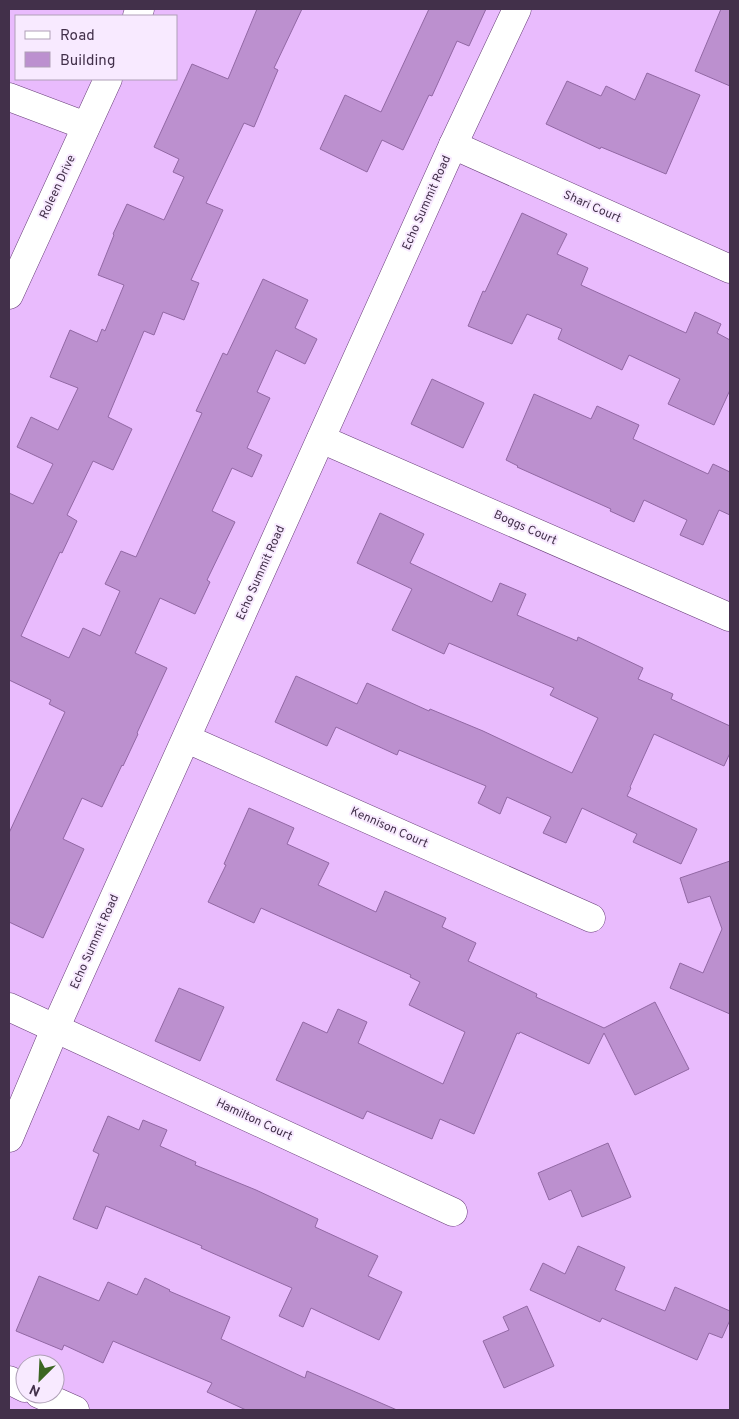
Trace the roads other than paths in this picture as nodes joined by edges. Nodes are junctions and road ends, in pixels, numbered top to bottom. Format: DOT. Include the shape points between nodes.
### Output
graph roads {
  1 [pos="517,9"];
  2 [pos="108,80"];
  3 [pos="9,97"];
  4 [pos="86,126"];
  5 [pos="453,145"];
  6 [pos="730,269"];
  7 [pos="9,295"];
  8 [pos="322,439"];
  9 [pos="729,618"];
  10 [pos="187,739"];
  11 [pos="591,918"];
  12 [pos="9,1007"];
  13 [pos="55,1029"];
  14 [pos="9,1138"];
  15 [pos="453,1212"];
  16 [pos="62,1404"];
  17 [pos="75,1410"];
  1 -- 5 [label="street, Echo Summit Road"];
  2 -- 4 [label="street, Roleen Drive"];
  3 -- 4 [label="street"];
  4 -- 7 [label="street, Roleen Drive"];
  5 -- 6 [label="street, Shari Court"];
  5 -- 8 [label="street, Echo Summit Road"];
  8 -- 9 [label="street, Boggs Court"];
  8 -- 10 [label="street, Echo Summit Road"];
  10 -- 11 [label="street, Kennison Court"];
  10 -- 13 [label="street, Echo Summit Road"];
  12 -- 13 [label="street, Hamilton Court"];
  13 -- 14 [label="street, Echo Summit Road"];
  13 -- 15 [label="street, Hamilton Court"];
  16 -- 17 [label="street"];
}
